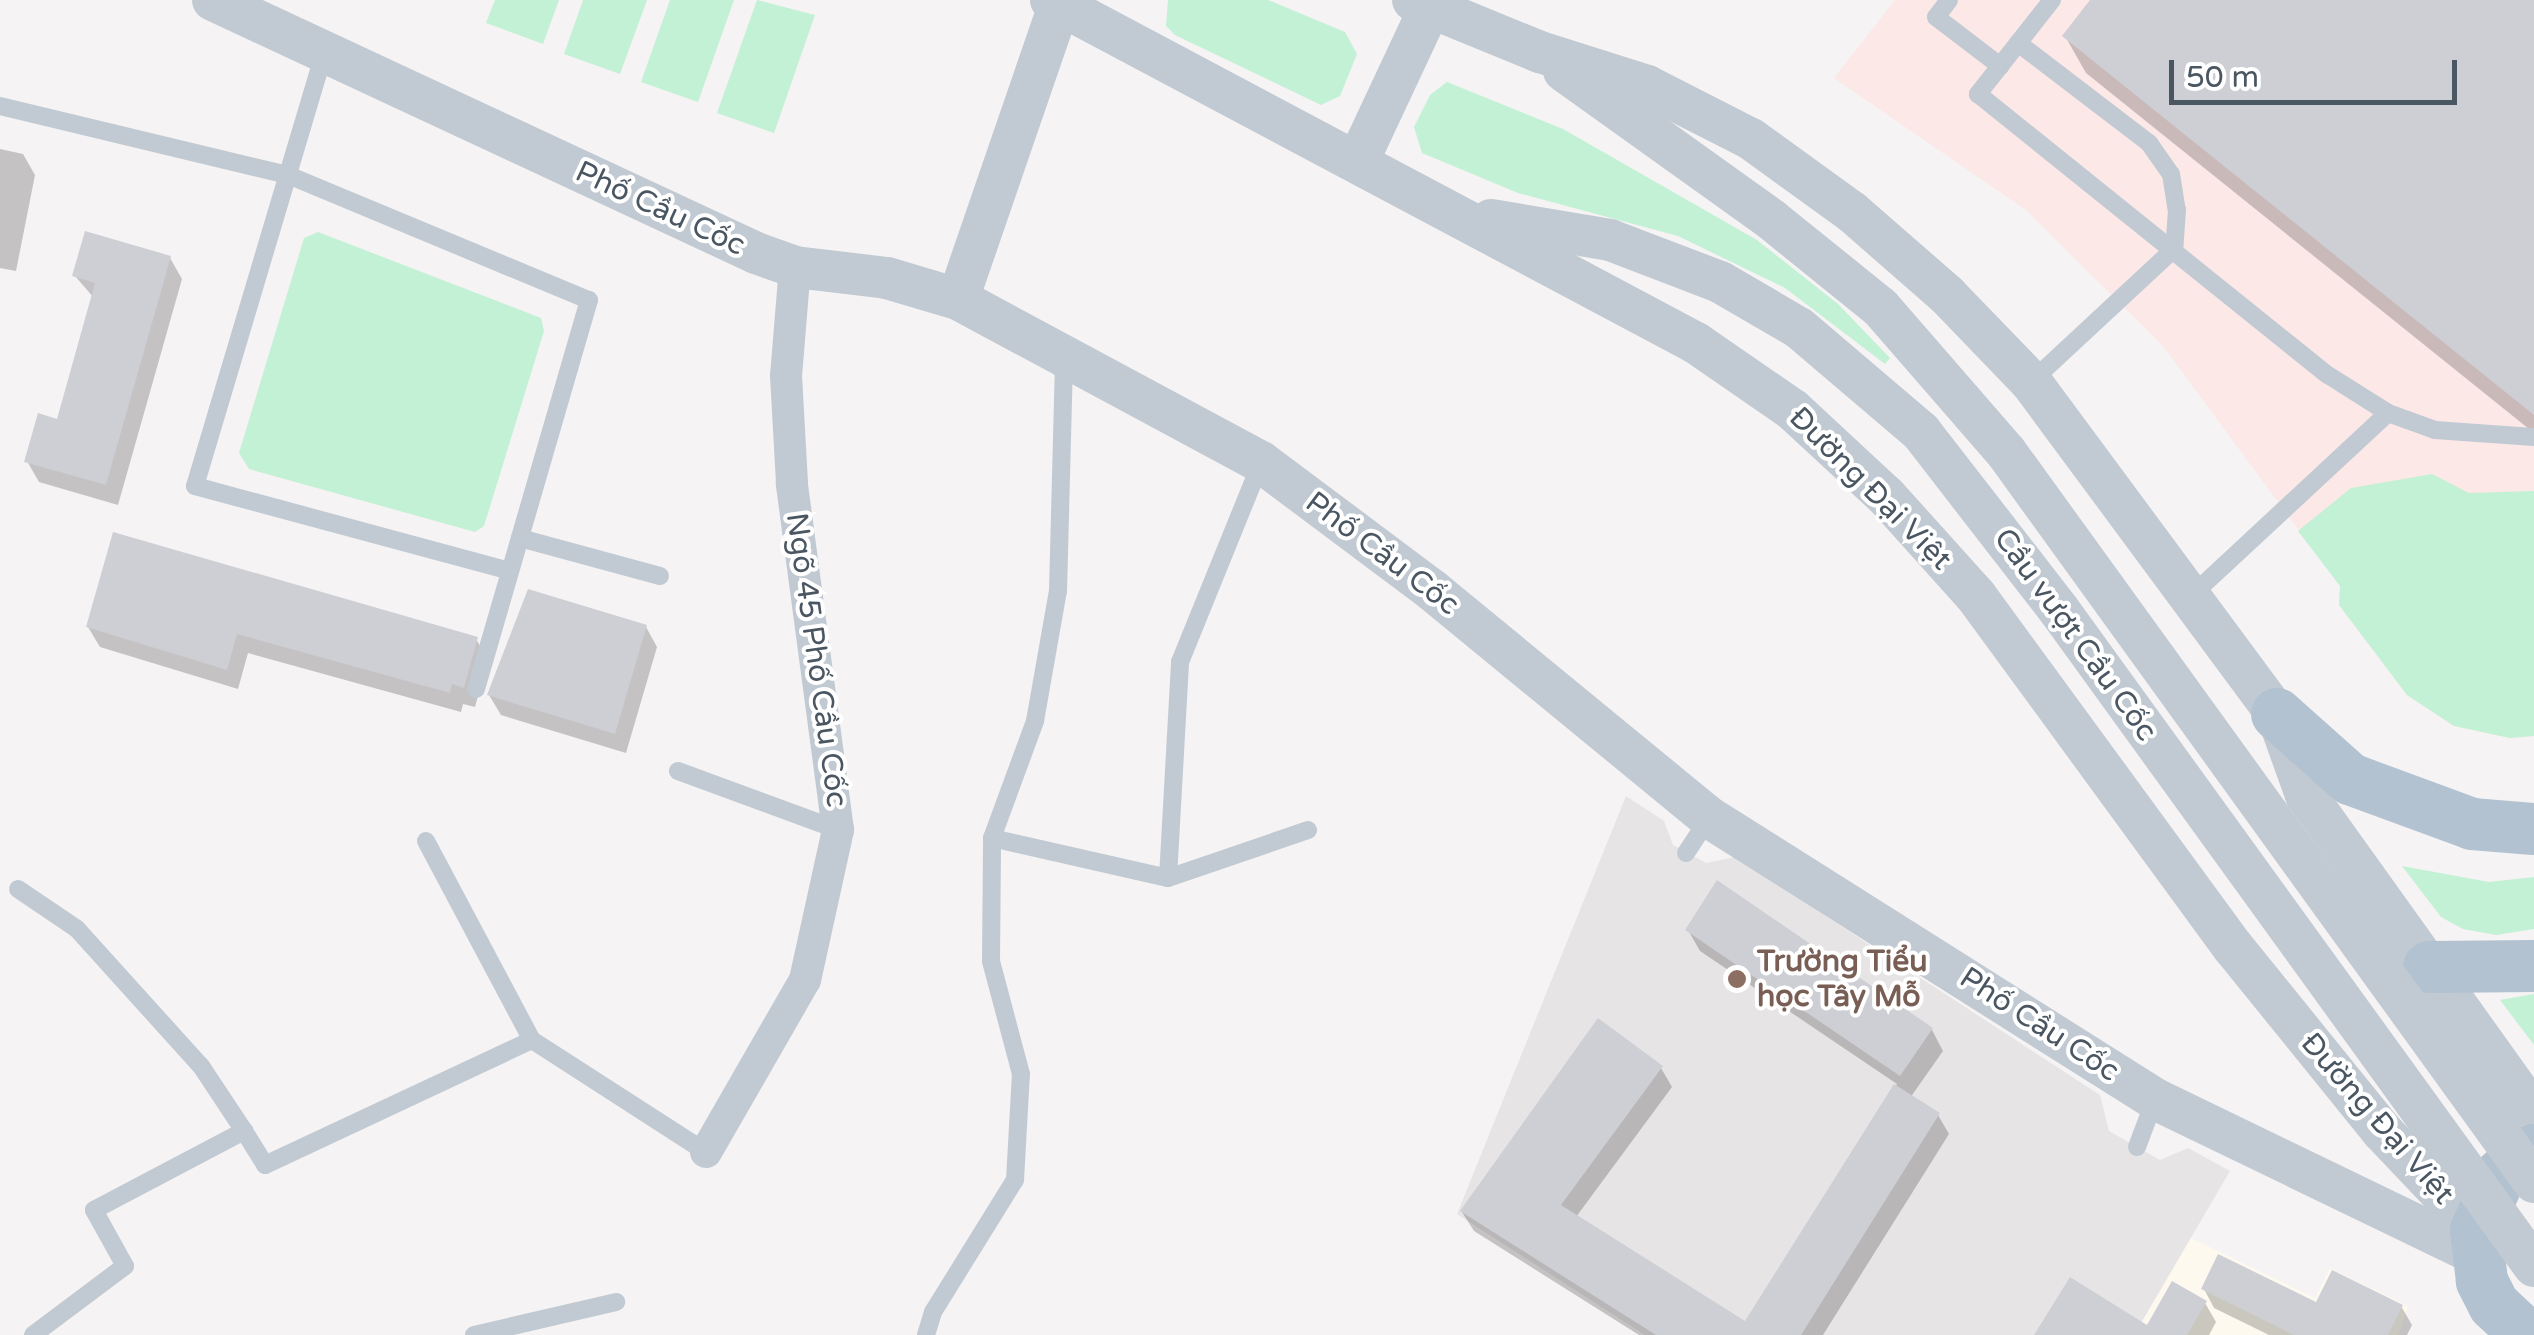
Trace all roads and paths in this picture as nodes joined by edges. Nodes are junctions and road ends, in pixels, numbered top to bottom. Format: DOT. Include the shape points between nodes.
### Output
graph roads {
  1 [pos="213,0"];
  2 [pos="1949,0"];
  3 [pos="2052,0"];
  4 [pos="1057,1"];
  5 [pos="1422,4"];
  6 [pos="2018,43"];
  7 [pos="325,50"];
  8 [pos="1540,52"];
  9 [pos="2000,66"];
  10 [pos="0,106"];
  11 [pos="1358,161"];
  12 [pos="288,175"];
  13 [pos="1456,214"];
  14 [pos="2174,249"];
  15 [pos="795,267"];
  16 [pos="958,299"];
  17 [pos="1064,358"];
  18 [pos="2031,382"];
  19 [pos="2388,414"];
  20 [pos="2534,437"];
  21 [pos="1261,462"];
  22 [pos="520,538"];
  23 [pos="510,571"];
  24 [pos="660,576"];
  25 [pos="2191,596"];
  26 [pos="476,690"];
  27 [pos="2276,714"];
  28 [pos="678,771"];
  29 [pos="2534,829"];
  30 [pos="838,830"];
  31 [pos="1308,830"];
  32 [pos="992,838"];
  33 [pos="426,841"];
  34 [pos="1168,878"];
  35 [pos="18,889"];
  36 [pos="2534,966"];
  37 [pos="2430,967"];
  38 [pos="532,1040"];
  39 [pos="2155,1099"];
  40 [pos="2534,1114"];
  41 [pos="244,1131"];
  42 [pos="2138,1147"];
  43 [pos="2534,1150"];
  44 [pos="706,1152"];
  45 [pos="2534,1182"];
  46 [pos="2476,1242"];
  47 [pos="2534,1266"];
  48 [pos="616,1302"];
  49 [pos="2516,1332"];
  50 [pos="33,1335"];
  51 [pos="474,1335"];
  52 [pos="926,1335"];
  1 -- 7 [label="street, Phố Cầu Cốc"];
  2 -- 9 [label="lane" via="1936,17"];
  3 -- 6 [label="lane"];
  4 -- 11 [label="street, Đường Đại Việt"];
  4 -- 16 [label="street"];
  5 -- 8 [label="street"];
  5 -- 11 [label="street"];
  6 -- 9 [label="lane"];
  6 -- 14 [label="lane" via="2149,143 2170,174 2177,210"];
  7 -- 12 [label="lane"];
  7 -- 15 [label="street, Phố Cầu Cốc"];
  8 -- 18 [label="street" via="1647,86 1751,139 1852,212"];
  8 -- 45 [label="street, Cầu vượt Cầu Cốc, bridge" via="1880,307 2006,452"];
  9 -- 14 [label="lane" via="1978,94"];
  10 -- 12 [label="lane"];
  11 -- 13 [label="street, Đường Đại Việt"];
  12 -- 22 [label="lane" via="589,300"];
  12 -- 23 [label="lane" via="195,486"];
  13 -- 46 [label="street, Đường Đại Việt" via="1696,343 1793,410 1886,496 1976,596 2232,948"];
  13 -- 47 [label="street, Cầu vượt Cầu Cốc, bridge" via="1610,240 1720,282 1799,328 1922,432 2059,610"];
  14 -- 18 [label="lane"];
  14 -- 19 [label="lane" via="2328,375"];
  15 -- 16 [label="street, Phố Cầu Cốc" via="887,278"];
  15 -- 30 [label="street, Ngõ 45 Phố Cầu Cốc" via="786,376 792,483"];
  16 -- 17 [label="street, Phố Cầu Cốc"];
  17 -- 21 [label="street, Phố Cầu Cốc"];
  17 -- 32 [label="lane" via="1058,591 1035,722"];
  18 -- 25 [label="street"];
  19 -- 20 [label="lane" via="2436,430"];
  19 -- 25 [label="lane"];
  21 -- 34 [label="lane" via="1180,662"];
  21 -- 39 [label="street, Phố Cầu Cốc" via="1432,590 1698,835"];
  22 -- 23 [label="lane"];
  22 -- 24 [label="lane"];
  23 -- 26 [label="lane"];
  25 -- 27 [label="street"];
  27 -- 29 [label="main road" via="2350,779 2472,824"];
  27 -- 37 [label="street" via="2306,795"];
  28 -- 30 [label="lane"];
  30 -- 44 [label="street, Ngõ 45 Phố Cầu Cốc" via="805,980"];
  31 -- 34 [label="lane"];
  32 -- 34 [label="lane"];
  32 -- 52 [label="lane" via="991,961 1021,1074 1015,1180 933,1312"];
  33 -- 38 [label="lane"];
  35 -- 41 [label="lane" via="76,929 201,1066"];
  36 -- 37 [label="main road"];
  37 -- 40 [label="street"];
  38 -- 41 [label="lane" via="265,1165"];
  38 -- 44 [label="lane, Ngõ 45 Phố Cầu Cốc"];
  39 -- 42 [label="lane"];
  39 -- 46 [label="street, Phố Cầu Cốc"];
  41 -- 50 [label="lane" via="94,1210 125,1266"];
  43 -- 46 [label="main road" via="2501,1174"];
  46 -- 49 [label="main road" via="2494,1305"];
  48 -- 51 [label="lane"];
}
